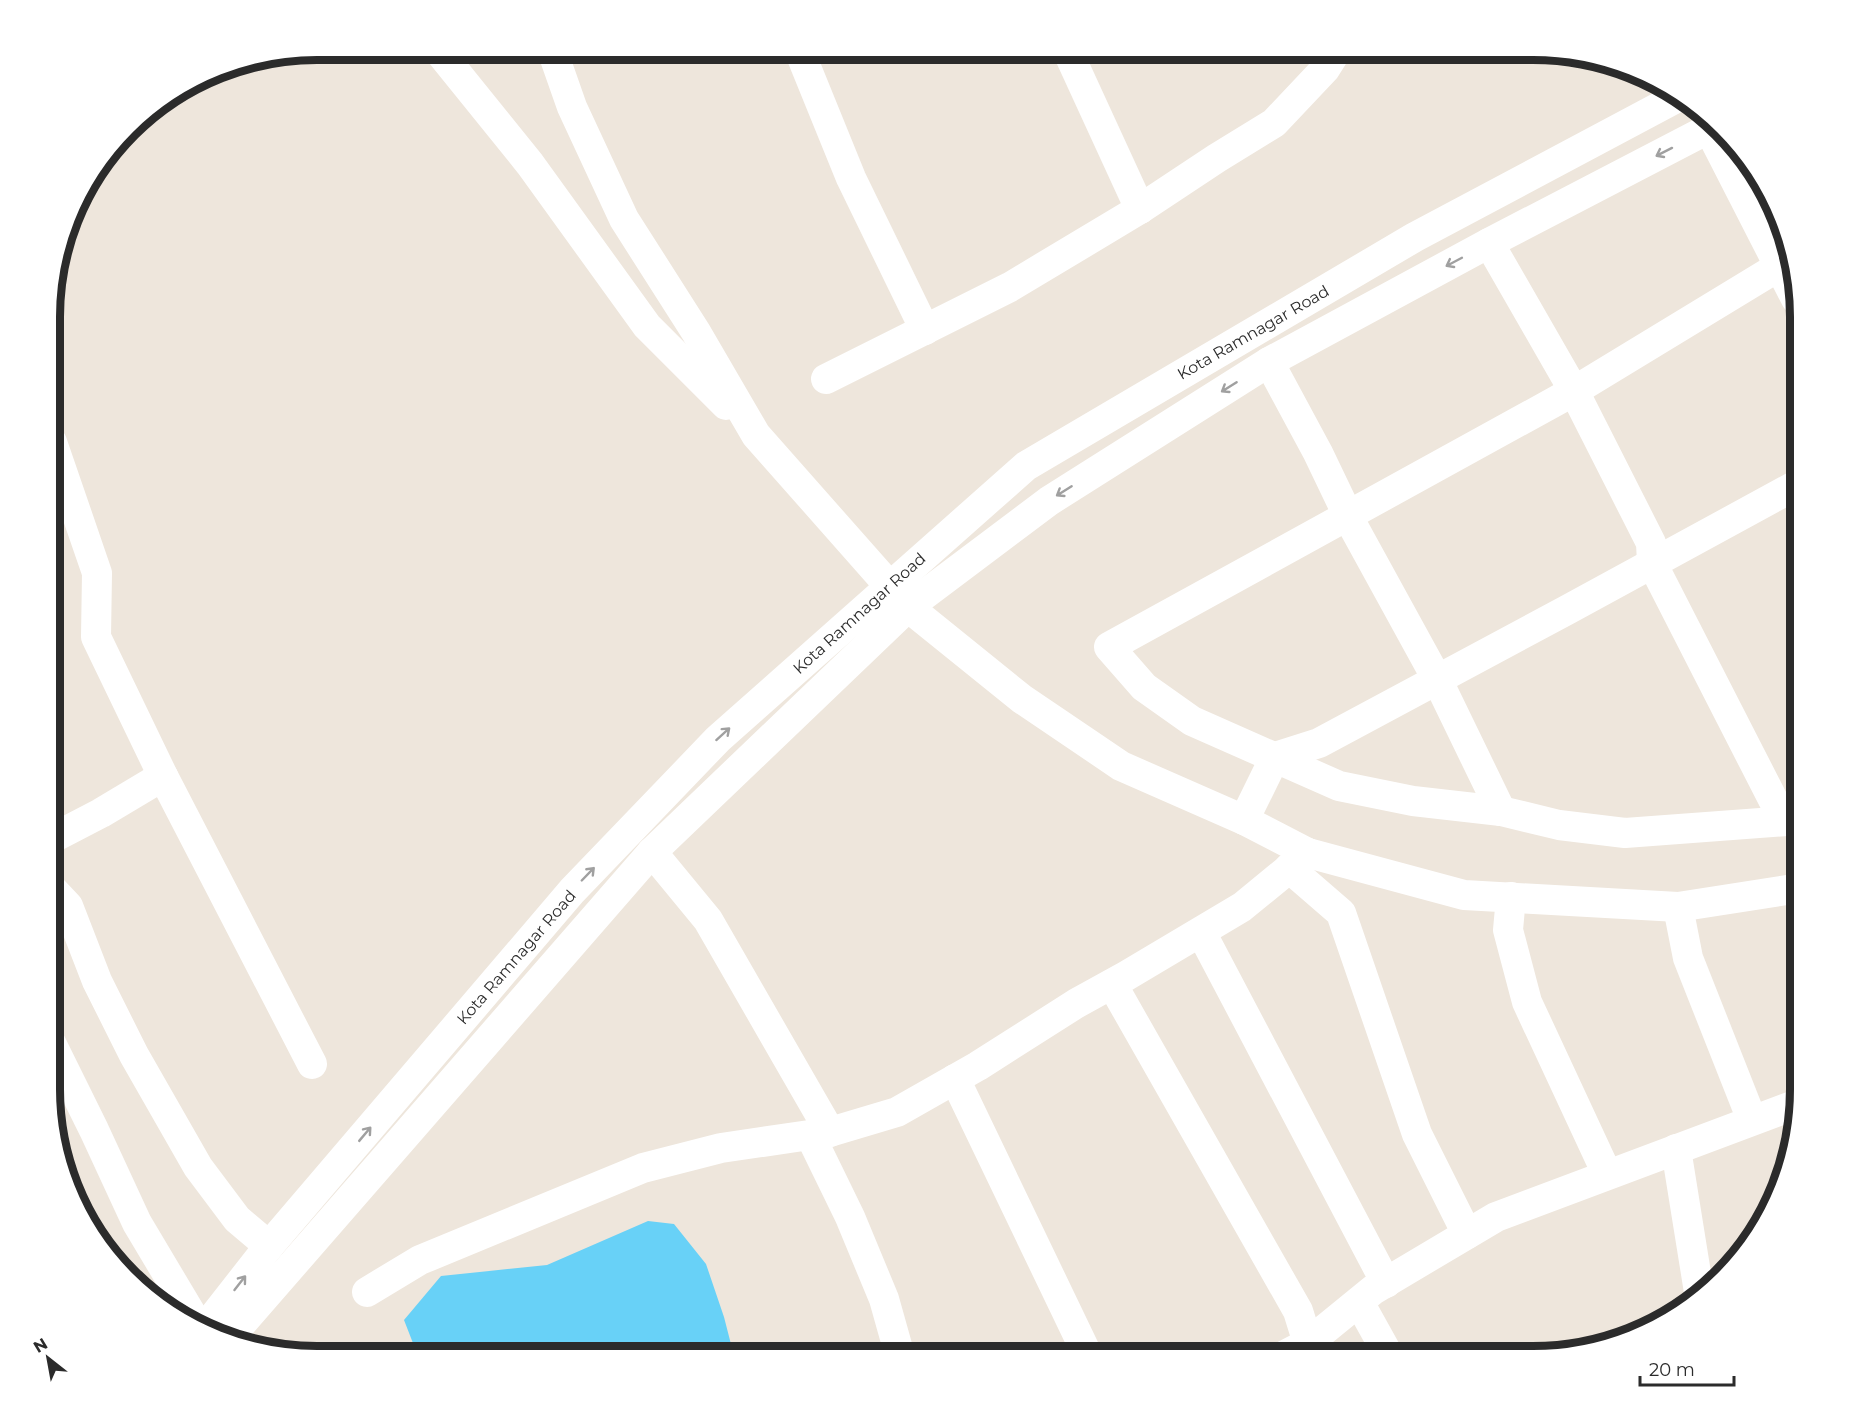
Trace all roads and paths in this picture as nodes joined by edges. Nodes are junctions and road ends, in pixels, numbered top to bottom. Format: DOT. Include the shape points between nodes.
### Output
graph roads {
  1 [pos="446,60"];
  2 [pos="556,60"];
  3 [pos="809,60"];
  4 [pos="1072,60"];
  5 [pos="1330,60"];
  6 [pos="1672,100"];
  7 [pos="1708,129"];
  8 [pos="1719,139"];
  9 [pos="1140,209"];
  10 [pos="1489,243"];
  11 [pos="1778,267"];
  12 [pos="1788,285"];
  13 [pos="925,330"];
  14 [pos="1269,362"];
  15 [pos="826,380"];
  16 [pos="1574,391"];
  17 [pos="756,435"];
  18 [pos="60,468"];
  19 [pos="1790,488"];
  20 [pos="1348,515"];
  21 [pos="1653,563"];
  22 [pos="899,597"];
  23 [pos="1437,679"];
  24 [pos="1275,757"];
  25 [pos="163,776"];
  26 [pos="1501,811"];
  27 [pos="1790,816"];
  28 [pos="1244,820"];
  29 [pos="1790,820"];
  30 [pos="60,834"];
  31 [pos="652,852"];
  32 [pos="1299,860"];
  33 [pos="1363,868"];
  34 [pos="1790,890"];
  35 [pos="1511,897"];
  36 [pos="60,898"];
  37 [pos="1678,907"];
  38 [pos="1341,914"];
  39 [pos="1202,932"];
  40 [pos="1112,984"];
  41 [pos="60,1061"];
  42 [pos="312,1064"];
  43 [pos="954,1079"];
  44 [pos="1789,1107"];
  45 [pos="1752,1120"];
  46 [pos="820,1134"];
  47 [pos="1676,1149"];
  48 [pos="1607,1174"];
  49 [pos="1467,1234"];
  50 [pos="269,1246"];
  51 [pos="1386,1283"];
  52 [pos="1698,1285"];
  53 [pos="367,1292"];
  54 [pos="1359,1302"];
  55 [pos="192,1313"];
  56 [pos="228,1329"];
  57 [pos="230,1330"];
  58 [pos="897,1346"];
  59 [pos="1083,1346"];
  60 [pos="1301,1346"];
  61 [pos="1308,1346"];
  62 [pos="1383,1346"];
  1 -- 17 [label="street" via="530,165 647,326"];
  2 -- 17 [label="street" via="572,107 624,219"];
  3 -- 13 [label="street" via="851,178"];
  4 -- 9 [label="street"];
  5 -- 9 [label="street" via="1274,123"];
  6 -- 22 [label="street, Kota Ramnagar Road" via="1415,237 1026,466"];
  7 -- 10 [label="street, one-way"];
  8 -- 11 [label="street"];
  9 -- 13 [label="street" via="1010,288"];
  10 -- 14 [label="street, one-way"];
  10 -- 16 [label="street"];
  11 -- 12 [label="street"];
  11 -- 16 [label="street"];
  13 -- 15 [label="street"];
  14 -- 20 [label="street"];
  14 -- 22 [label="street, one-way"];
  16 -- 20 [label="street"];
  16 -- 21 [label="street" via="1651,543"];
  17 -- 22 [label="street"];
  18 -- 25 [label="street" via="97,573 96,637"];
  19 -- 21 [label="street"];
  20 -- 23 [label="street"];
  20 -- 24 [label="street" via="1109,646 1144,687 1192,722"];
  21 -- 23 [label="street"];
  21 -- 27 [label="street"];
  22 -- 28 [label="street" via="1022,699 1121,766"];
  22 -- 31 [label="street"];
  50 -- 22 [label="street, Kota Ramnagar Road, one-way" via="572,891 718,739"];
  23 -- 24 [label="street" via="1319,742"];
  23 -- 26 [label="street"];
  24 -- 26 [label="street" via="1339,786 1413,801"];
  24 -- 28 [label="street"];
  25 -- 30 [label="street"];
  25 -- 42 [label="street"];
  26 -- 29 [label="street" via="1559,825 1625,833"];
  28 -- 32 [label="street"];
  31 -- 46 [label="street" via="708,920"];
  31 -- 57 [label="street"];
  32 -- 33 [label="street"];
  32 -- 38 [label="street"];
  32 -- 39 [label="street" via="1242,907"];
  33 -- 35 [label="street" via="1464,895"];
  33 -- 38 [label="street"];
  34 -- 37 [label="street"];
  35 -- 37 [label="street"];
  35 -- 48 [label="street" via="1508,930 1527,1002"];
  36 -- 50 [label="street" via="68,906 97,981 129,1045 198,1167 237,1219"];
  37 -- 45 [label="street" via="1688,958"];
  38 -- 49 [label="street" via="1417,1134"];
  39 -- 40 [label="street"];
  39 -- 51 [label="street"];
  40 -- 43 [label="street"];
  40 -- 60 [label="street" via="1298,1311"];
  41 -- 55 [label="street" via="137,1223"];
  43 -- 46 [label="street" via="897,1112"];
  43 -- 59 [label="street"];
  44 -- 45 [label="street"];
  45 -- 47 [label="street"];
  46 -- 53 [label="street" via="721,1148 643,1168 420,1260"];
  46 -- 58 [label="street" via="884,1299"];
  47 -- 48 [label="street"];
  47 -- 52 [label="street"];
  48 -- 49 [label="street" via="1496,1217"];
  49 -- 51 [label="street"];
  56 -- 50 [label="street, Kota Ramnagar Road, one-way"];
  51 -- 54 [label="street"];
  54 -- 61 [label="street"];
  54 -- 62 [label="street"];
}
